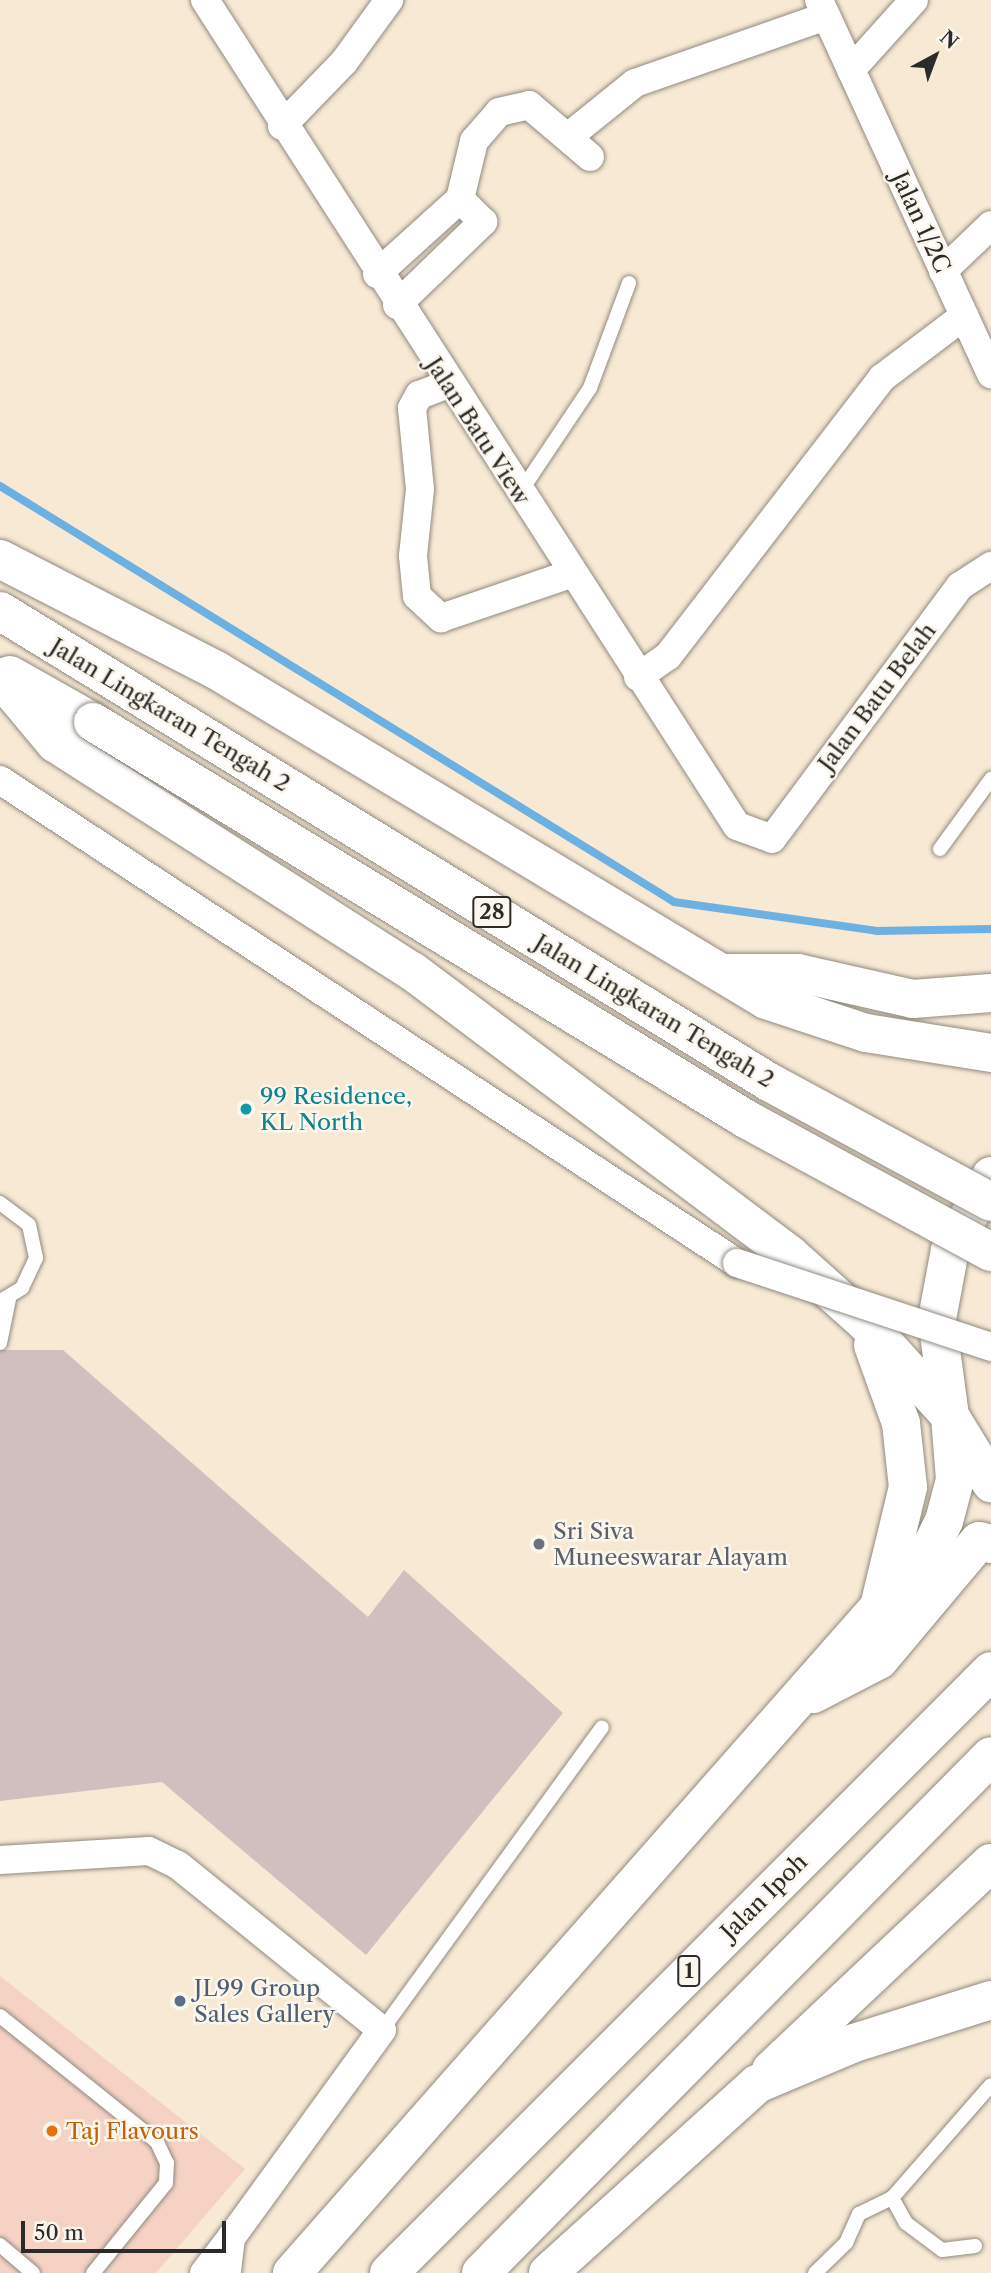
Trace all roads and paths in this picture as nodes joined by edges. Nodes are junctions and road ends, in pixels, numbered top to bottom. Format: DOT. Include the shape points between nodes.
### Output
graph roads {
  1 [pos="205,0"];
  2 [pos="388,0"];
  3 [pos="914,0"];
  4 [pos="823,8"];
  5 [pos="852,70"];
  6 [pos="282,125"];
  7 [pos="568,137"];
  8 [pos="590,157"];
  9 [pos="460,199"];
  10 [pos="991,225"];
  11 [pos="943,271"];
  12 [pos="377,274"];
  13 [pos="629,283"];
  14 [pos="397,305"];
  15 [pos="964,316"];
  16 [pos="991,374"];
  17 [pos="449,384"];
  18 [pos="519,494"];
  19 [pos="0,559"];
  20 [pos="991,566"];
  21 [pos="570,573"];
  22 [pos="0,611"];
  23 [pos="0,670"];
  24 [pos="0,677"];
  25 [pos="638,677"];
  26 [pos="991,779"];
  27 [pos="0,780"];
  28 [pos="772,839"];
  29 [pos="940,849"];
  30 [pos="721,973"];
  31 [pos="991,993"];
  32 [pos="991,1053"];
  33 [pos="991,1176"];
  34 [pos="991,1202"];
  35 [pos="0,1203"];
  36 [pos="991,1252"];
  37 [pos="4,1300"];
  38 [pos="866,1323"];
  39 [pos="0,1343"];
  40 [pos="991,1347"];
  41 [pos="950,1416"];
  42 [pos="991,1483"];
  43 [pos="991,1544"];
  44 [pos="879,1606"];
  45 [pos="991,1671"];
  46 [pos="792,1705"];
  47 [pos="602,1727"];
  48 [pos="991,1756"];
  49 [pos="0,1860"];
  50 [pos="991,1863"];
  51 [pos="991,2000"];
  52 [pos="0,2016"];
  53 [pos="382,2030"];
  54 [pos="757,2084"];
  55 [pos="991,2085"];
  56 [pos="892,2198"];
  57 [pos="231,2238"];
  58 [pos="0,2245"];
  59 [pos="975,2246"];
  60 [pos="33,2273"];
  61 [pos="93,2273"];
  62 [pos="204,2273"];
  63 [pos="227,2273"];
  64 [pos="292,2273"];
  65 [pos="389,2273"];
  66 [pos="481,2273"];
  67 [pos="548,2273"];
  68 [pos="815,2273"];
  1 -- 6 [label="street, Jalan Batu View"];
  2 -- 6 [label="street" via="344,62"];
  3 -- 5 [label="street"];
  4 -- 5 [label="street, Jalan 1/2C"];
  4 -- 7 [label="street" via="635,83"];
  5 -- 11 [label="street, Jalan 1/2C"];
  6 -- 12 [label="street, Jalan Batu View"];
  7 -- 8 [label="street"];
  7 -- 9 [label="street" via="529,105 499,112 474,141"];
  9 -- 12 [label="street"];
  9 -- 14 [label="street" via="483,222"];
  10 -- 11 [label="street"];
  11 -- 15 [label="street, Jalan 1/2C"];
  12 -- 14 [label="street, Jalan Batu View"];
  13 -- 18 [label="lane" via="590,388"];
  14 -- 17 [label="street, Jalan Batu View"];
  15 -- 16 [label="street, Jalan 1/2C"];
  15 -- 25 [label="street" via="881,378 668,656"];
  17 -- 18 [label="street, Jalan Batu View"];
  17 -- 21 [label="street" via="419,395 412,408 420,489 413,556 417,596 441,618"];
  18 -- 21 [label="street, Jalan Batu View"];
  19 -- 30 [label="highway" via="216,670"];
  20 -- 28 [label="street, Jalan Batu Belah" via="960,586"];
  21 -- 25 [label="street, Jalan Batu View"];
  22 -- 34 [label="highway, Jalan Lingkaran Tengah 2 / 28, bridge" via="769,1082"];
  23 -- 36 [label="highway, Jalan Lingkaran Tengah 2 / 28, bridge" via="746,1119"];
  24 -- 38 [label="highway" via="55,743 412,971 790,1255"];
  25 -- 28 [label="street, Jalan Batu View" via="737,826"];
  26 -- 29 [label="lane"];
  27 -- 40 [label="street, bridge" via="737,1263"];
  30 -- 31 [label="highway" via="797,973 913,999"];
  30 -- 32 [label="highway" via="821,1021"];
  33 -- 41 [label="highway, bridge" via="960,1224 940,1284 937,1319"];
  35 -- 37 [label="lane" via="18,1212 35,1241 32,1274"];
  37 -- 39 [label="lane"];
  38 -- 41 [label="highway"];
  38 -- 44 [label="highway" via="893,1393 907,1454 903,1522"];
  41 -- 42 [label="highway"];
  41 -- 44 [label="highway" via="955,1480 944,1521 918,1573"];
  43 -- 46 [label="highway" via="979,1541 879,1660"];
  44 -- 46 [label="highway"];
  45 -- 65 [label="highway, Jalan Ipoh / 1"];
  46 -- 64 [label="highway"];
  47 -- 53 [label="lane"];
  48 -- 66 [label="highway"];
  49 -- 53 [label="street" via="149,1851 178,1865"];
  50 -- 54 [label="highway"];
  51 -- 54 [label="highway" via="854,2043"];
  52 -- 61 [label="lane" via="158,2142 167,2163 166,2183"];
  53 -- 57 [label="street"];
  54 -- 67 [label="highway"];
  55 -- 56 [label="lane"];
  56 -- 59 [label="lane" via="906,2223 942,2250"];
  56 -- 68 [label="lane" via="859,2214 846,2243"];
  57 -- 62 [label="street"];
  57 -- 63 [label="street"];
  58 -- 60 [label="lane"];
}
